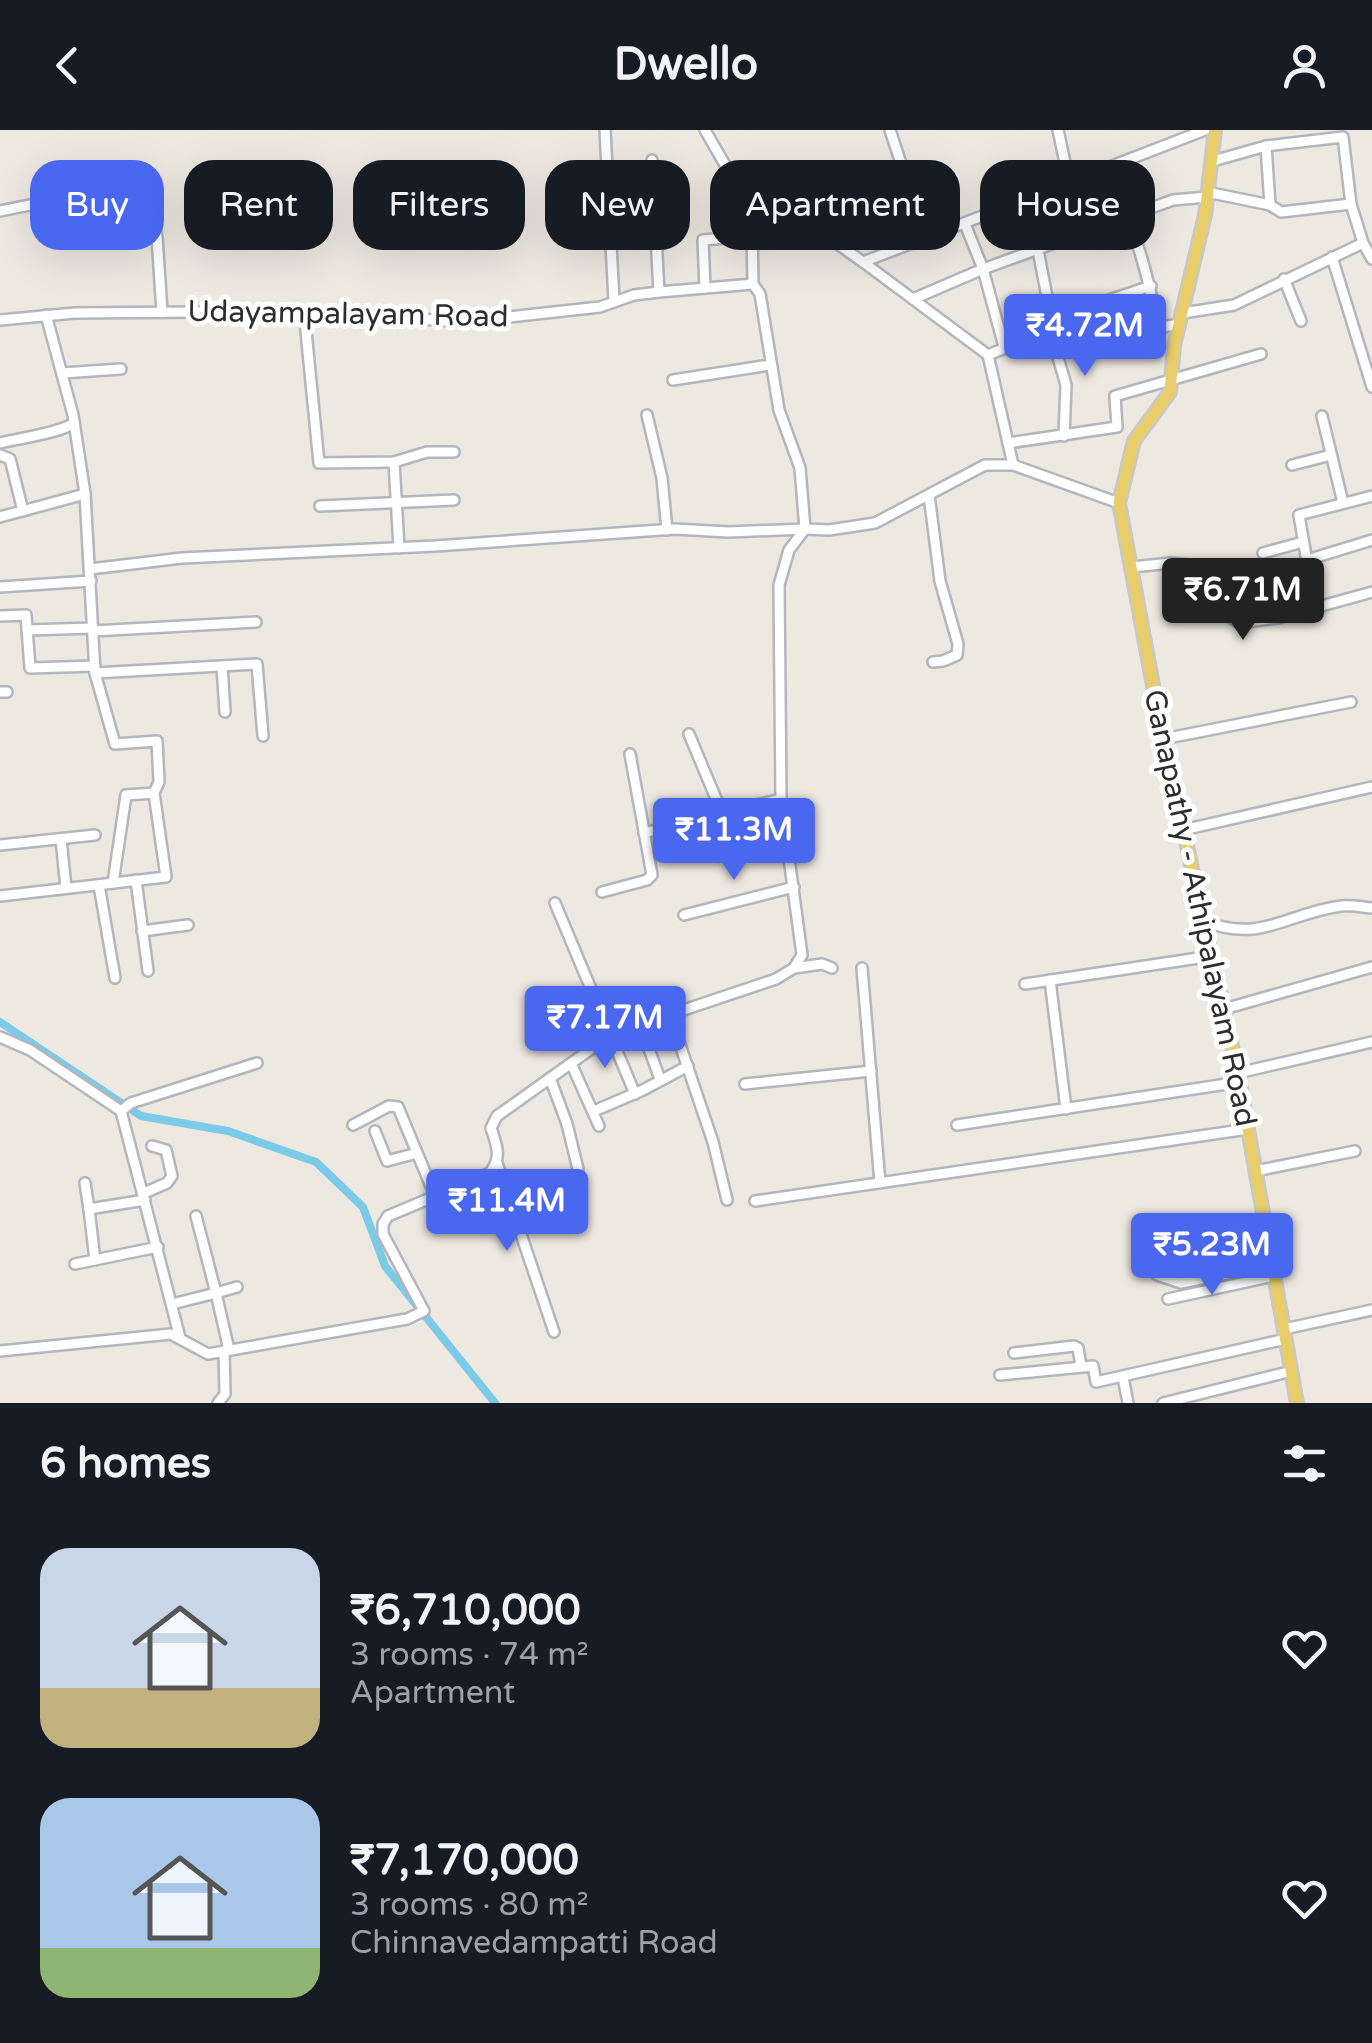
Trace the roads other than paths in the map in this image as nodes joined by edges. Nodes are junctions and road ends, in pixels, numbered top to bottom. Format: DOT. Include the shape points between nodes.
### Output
graph roads {
  1 [pos="606,130"];
  2 [pos="705,130"];
  3 [pos="890,130"];
  4 [pos="1058,130"];
  5 [pos="1205,130"];
  6 [pos="1215,130"];
  7 [pos="1274,130"];
  8 [pos="1343,134"];
  9 [pos="1279,144"];
  10 [pos="1266,146"];
  11 [pos="722,160"];
  12 [pos="900,160"];
  13 [pos="1064,160"];
  14 [pos="1126,160"];
  15 [pos="1213,161"];
  16 [pos="1207,194"];
  17 [pos="1350,204"];
  18 [pos="1270,206"];
  19 [pos="1155,207"];
  20 [pos="0,211"];
  21 [pos="980,218"];
  22 [pos="965,224"];
  23 [pos="960,226"];
  24 [pos="710,239"];
  25 [pos="1363,243"];
  26 [pos="657,250"];
  27 [pos="751,250"];
  28 [pos="846,250"];
  29 [pos="896,250"];
  30 [pos="1038,250"];
  31 [pos="1141,250"];
  32 [pos="1332,257"];
  33 [pos="1372,260"];
  34 [pos="863,262"];
  35 [pos="983,269"];
  36 [pos="1284,279"];
  37 [pos="753,284"];
  38 [pos="1152,286"];
  39 [pos="705,288"];
  40 [pos="659,292"];
  41 [pos="913,299"];
  42 [pos="614,301"];
  43 [pos="304,311"];
  44 [pos="162,312"];
  45 [pos="46,316"];
  46 [pos="1181,318"];
  47 [pos="0,320"];
  48 [pos="1301,320"];
  49 [pos="1051,329"];
  50 [pos="1004,346"];
  51 [pos="1262,354"];
  52 [pos="988,355"];
  53 [pos="770,365"];
  54 [pos="121,369"];
  55 [pos="62,373"];
  56 [pos="1371,374"];
  57 [pos="674,380"];
  58 [pos="1172,381"];
  59 [pos="1372,388"];
  60 [pos="647,415"];
  61 [pos="1322,416"];
  62 [pos="74,423"];
  63 [pos="1064,436"];
  64 [pos="0,443"];
  65 [pos="1008,444"];
  66 [pos="454,452"];
  67 [pos="0,455"];
  68 [pos="1331,455"];
  69 [pos="394,462"];
  70 [pos="1292,465"];
  71 [pos="1014,466"];
  72 [pos="85,494"];
  73 [pos="929,495"];
  74 [pos="1372,496"];
  75 [pos="454,500"];
  76 [pos="396,502"];
  77 [pos="1119,503"];
  78 [pos="1342,504"];
  79 [pos="320,506"];
  80 [pos="24,511"];
  81 [pos="0,517"];
  82 [pos="804,529"];
  83 [pos="667,530"];
  84 [pos="1372,540"];
  85 [pos="1303,542"];
  86 [pos="399,548"];
  87 [pos="1264,553"];
  88 [pos="1306,560"];
  89 [pos="1132,567"];
  90 [pos="90,569"];
  91 [pos="90,580"];
  92 [pos="0,587"];
  93 [pos="1372,592"];
  94 [pos="1316,609"];
  95 [pos="0,616"];
  96 [pos="256,622"];
  97 [pos="27,630"];
  98 [pos="93,630"];
  99 [pos="932,662"];
  100 [pos="222,666"];
  101 [pos="95,670"];
  102 [pos="1351,702"];
  103 [pos="225,712"];
  104 [pos="689,734"];
  105 [pos="264,736"];
  106 [pos="1162,739"];
  107 [pos="630,754"];
  108 [pos="1372,787"];
  109 [pos="154,793"];
  110 [pos="781,799"];
  111 [pos="722,813"];
  112 [pos="1184,830"];
  113 [pos="644,833"];
  114 [pos="95,835"];
  115 [pos="61,838"];
  116 [pos="0,845"];
  117 [pos="136,880"];
  118 [pos="113,883"];
  119 [pos="99,884"];
  120 [pos="794,887"];
  121 [pos="66,888"];
  122 [pos="602,892"];
  123 [pos="0,896"];
  124 [pos="555,903"];
  125 [pos="1372,908"];
  126 [pos="684,916"];
  127 [pos="1204,921"];
  128 [pos="188,925"];
  129 [pos="142,930"];
  130 [pos="1212,956"];
  131 [pos="1372,966"];
  132 [pos="794,968"];
  133 [pos="832,968"];
  134 [pos="862,968"];
  135 [pos="148,972"];
  136 [pos="115,978"];
  137 [pos="1050,980"];
  138 [pos="1025,984"];
  139 [pos="1224,1009"];
  140 [pos="669,1012"];
  141 [pos="612,1034"];
  142 [pos="0,1037"];
  143 [pos="1372,1042"];
  144 [pos="649,1049"];
  145 [pos="257,1063"];
  146 [pos="571,1063"];
  147 [pos="688,1066"];
  148 [pos="871,1072"];
  149 [pos="550,1078"];
  150 [pos="1239,1078"];
  151 [pos="660,1079"];
  152 [pos="745,1084"];
  153 [pos="635,1094"];
  154 [pos="1066,1110"];
  155 [pos="121,1111"];
  156 [pos="594,1111"];
  157 [pos="353,1125"];
  158 [pos="600,1126"];
  159 [pos="957,1126"];
  160 [pos="1248,1129"];
  161 [pos="375,1131"];
  162 [pos="152,1146"];
  163 [pos="1355,1150"];
  164 [pos="417,1153"];
  165 [pos="497,1163"];
  166 [pos="578,1169"];
  167 [pos="1255,1171"];
  168 [pos="86,1183"];
  169 [pos="880,1183"];
  170 [pos="435,1196"];
  171 [pos="145,1197"];
  172 [pos="728,1200"];
  173 [pos="755,1202"];
  174 [pos="89,1208"];
  175 [pos="196,1216"];
  176 [pos="158,1247"];
  177 [pos="95,1260"];
  178 [pos="75,1264"];
  179 [pos="1273,1270"];
  180 [pos="1158,1275"];
  181 [pos="237,1287"];
  182 [pos="216,1293"];
  183 [pos="1168,1299"];
  184 [pos="172,1304"];
  185 [pos="1372,1310"];
  186 [pos="554,1332"];
  187 [pos="1285,1334"];
  188 [pos="180,1339"];
  189 [pos="227,1350"];
  190 [pos="0,1351"];
  191 [pos="1014,1353"];
  192 [pos="1081,1366"];
  193 [pos="1292,1371"];
  194 [pos="1000,1375"];
  195 [pos="1123,1377"];
  196 [pos="218,1403"];
  197 [pos="1128,1403"];
  198 [pos="1163,1403"];
  199 [pos="1298,1403"];
  1 -- 42 [label="street"];
  2 -- 11 [label="street"];
  3 -- 12 [label="street"];
  4 -- 13 [label="street"];
  5 -- 14 [label="street"];
  6 -- 15 [label="main road, Ganapathy - Athipalayam Road"];
  7 -- 9 [label="street"];
  8 -- 9 [label="street"];
  8 -- 17 [label="street"];
  9 -- 10 [label="street"];
  10 -- 15 [label="street"];
  10 -- 18 [label="street"];
  15 -- 16 [label="main road, Ganapathy - Athipalayam Road"];
  16 -- 18 [label="street"];
  16 -- 19 [label="street"];
  16 -- 46 [label="main road, Ganapathy - Athipalayam Road"];
  17 -- 18 [label="street" via="1281,212"];
  17 -- 25 [label="street"];
  20 -- 44 [label="street" via="145,182"];
  21 -- 22 [label="street"];
  22 -- 23 [label="street"];
  22 -- 35 [label="street"];
  24 -- 39 [label="street" via="703,240"];
  25 -- 32 [label="street"];
  25 -- 33 [label="street"];
  26 -- 40 [label="street"];
  27 -- 37 [label="street"];
  28 -- 34 [label="street"];
  29 -- 34 [label="street"];
  30 -- 35 [label="street"];
  30 -- 49 [label="street"];
  31 -- 38 [label="street"];
  32 -- 36 [label="street"];
  32 -- 56 [label="street"];
  34 -- 41 [label="street"];
  35 -- 41 [label="street"];
  35 -- 50 [label="street"];
  36 -- 46 [label="street" via="1234,305"];
  36 -- 48 [label="street"];
  37 -- 39 [label="street, Udayampalayam Road"];
  37 -- 53 [label="street"];
  38 -- 46 [label="street" via="1157,328"];
  38 -- 49 [label="street" via="1100,302"];
  39 -- 40 [label="street, Udayampalayam Road"];
  40 -- 42 [label="street, Udayampalayam Road"];
  41 -- 52 [label="street"];
  42 -- 43 [label="street, Udayampalayam Road" via="464,322"];
  43 -- 44 [label="street, Udayampalayam Road"];
  43 -- 69 [label="street" via="319,463"];
  44 -- 45 [label="street, Udayampalayam Road"];
  45 -- 47 [label="street, Udayampalayam Road"];
  45 -- 55 [label="street"];
  46 -- 58 [label="main road, Ganapathy - Athipalayam Road"];
  49 -- 50 [label="street"];
  49 -- 63 [label="street" via="1066,385"];
  50 -- 52 [label="street"];
  51 -- 58 [label="street"];
  52 -- 65 [label="street"];
  53 -- 57 [label="street"];
  53 -- 82 [label="street" via="800,468"];
  54 -- 55 [label="street"];
  55 -- 62 [label="street"];
  56 -- 59 [label="street"];
  58 -- 63 [label="street" via="1115,396 1117,427"];
  58 -- 77 [label="main road, Ganapathy - Athipalayam Road" via="1167,398 1134,440"];
  60 -- 83 [label="street"];
  61 -- 68 [label="street"];
  62 -- 64 [label="street"];
  62 -- 72 [label="street"];
  63 -- 65 [label="street"];
  65 -- 71 [label="street"];
  66 -- 69 [label="street"];
  67 -- 80 [label="street" via="10,458"];
  68 -- 70 [label="street"];
  68 -- 78 [label="street"];
  69 -- 76 [label="street"];
  71 -- 73 [label="street" via="985,465"];
  71 -- 77 [label="street"];
  72 -- 80 [label="street"];
  72 -- 90 [label="street"];
  73 -- 82 [label="street" via="875,523"];
  73 -- 99 [label="street" via="940,580 958,644 957,655"];
  74 -- 78 [label="street"];
  75 -- 76 [label="street"];
  76 -- 79 [label="street"];
  76 -- 86 [label="street"];
  77 -- 89 [label="main road, Ganapathy - Athipalayam Road"];
  78 -- 85 [label="street" via="1299,515"];
  80 -- 81 [label="street"];
  82 -- 83 [label="street"];
  82 -- 110 [label="street" via="778,585"];
  83 -- 86 [label="street"];
  84 -- 88 [label="street"];
  85 -- 87 [label="street"];
  85 -- 88 [label="street"];
  86 -- 90 [label="street"];
  88 -- 94 [label="street"];
  89 -- 94 [label="street" via="1195,566 1240,624"];
  89 -- 106 [label="main road, Ganapathy - Athipalayam Road"];
  90 -- 91 [label="street"];
  91 -- 92 [label="street"];
  91 -- 98 [label="street"];
  93 -- 94 [label="street"];
  95 -- 97 [label="street" via="26,616"];
  96 -- 98 [label="street"];
  97 -- 98 [label="street"];
  97 -- 101 [label="street" via="30,668"];
  98 -- 101 [label="street"];
  100 -- 101 [label="street"];
  100 -- 103 [label="street"];
  100 -- 105 [label="street" via="257,664"];
  101 -- 109 [label="street" via="115,744 157,741"];
  102 -- 106 [label="street"];
  104 -- 111 [label="street"];
  106 -- 112 [label="main road, Ganapathy - Athipalayam Road"];
  107 -- 113 [label="street"];
  108 -- 112 [label="street"];
  109 -- 117 [label="street" via="166,876"];
  109 -- 118 [label="street" via="126,794"];
  110 -- 111 [label="street"];
  110 -- 120 [label="street"];
  111 -- 113 [label="street"];
  112 -- 127 [label="main road, Ganapathy - Athipalayam Road"];
  113 -- 122 [label="street" via="651,878"];
  114 -- 115 [label="street"];
  115 -- 116 [label="street"];
  115 -- 121 [label="street"];
  117 -- 118 [label="street"];
  117 -- 129 [label="street"];
  118 -- 119 [label="street"];
  119 -- 121 [label="street"];
  119 -- 136 [label="street"];
  120 -- 126 [label="street"];
  120 -- 132 [label="street" via="802,955"];
  121 -- 123 [label="street"];
  124 -- 141 [label="street"];
  125 -- 127 [label="street" via="1342,906 1259,930 1228,930"];
  127 -- 130 [label="main road, Ganapathy - Athipalayam Road"];
  128 -- 129 [label="street"];
  129 -- 135 [label="street"];
  130 -- 137 [label="street"];
  130 -- 139 [label="main road, Ganapathy - Athipalayam Road"];
  131 -- 139 [label="street"];
  132 -- 133 [label="street"];
  132 -- 140 [label="street"];
  134 -- 148 [label="street"];
  137 -- 138 [label="street"];
  137 -- 154 [label="street"];
  139 -- 150 [label="main road, Ganapathy - Athipalayam Road"];
  140 -- 141 [label="street"];
  140 -- 147 [label="street"];
  141 -- 146 [label="street"];
  141 -- 153 [label="street"];
  142 -- 155 [label="street"];
  143 -- 150 [label="street"];
  144 -- 151 [label="street"];
  145 -- 155 [label="street"];
  146 -- 149 [label="street"];
  146 -- 156 [label="street"];
  147 -- 151 [label="street"];
  147 -- 172 [label="street"];
  148 -- 152 [label="street"];
  148 -- 169 [label="street"];
  149 -- 165 [label="street" via="497,1116 491,1128"];
  149 -- 166 [label="street"];
  150 -- 154 [label="street"];
  150 -- 160 [label="main road, Ganapathy - Athipalayam Road"];
  151 -- 153 [label="street"];
  153 -- 156 [label="street"];
  154 -- 159 [label="street"];
  155 -- 171 [label="street"];
  156 -- 158 [label="street"];
  157 -- 164 [label="street" via="394,1106"];
  160 -- 167 [label="main road, Ganapathy - Athipalayam Road"];
  160 -- 169 [label="street"];
  161 -- 164 [label="street" via="387,1161"];
  162 -- 171 [label="street" via="166,1150 172,1176"];
  163 -- 167 [label="street"];
  164 -- 170 [label="street"];
  165 -- 170 [label="street" via="490,1173"];
  165 -- 186 [label="street"];
  167 -- 179 [label="main road, Ganapathy - Athipalayam Road"];
  168 -- 174 [label="street"];
  169 -- 173 [label="street"];
  170 -- 189 [label="street" via="383,1224 424,1311"];
  171 -- 174 [label="street"];
  171 -- 176 [label="street"];
  174 -- 177 [label="street"];
  175 -- 182 [label="street"];
  176 -- 177 [label="street"];
  176 -- 184 [label="street"];
  177 -- 178 [label="street"];
  179 -- 180 [label="street" via="1181,1283"];
  179 -- 183 [label="street"];
  179 -- 187 [label="main road, Ganapathy - Athipalayam Road"];
  181 -- 182 [label="street"];
  182 -- 184 [label="street"];
  182 -- 189 [label="street"];
  184 -- 188 [label="street"];
  185 -- 187 [label="street"];
  187 -- 193 [label="main road, Ganapathy - Athipalayam Road"];
  187 -- 195 [label="street"];
  188 -- 189 [label="street" via="208,1354"];
  188 -- 190 [label="street" via="171,1334"];
  189 -- 196 [label="street" via="225,1394"];
  191 -- 192 [label="street" via="1074,1346"];
  192 -- 194 [label="street"];
  192 -- 195 [label="street" via="1093,1366 1096,1382"];
  193 -- 198 [label="street"];
  193 -- 199 [label="main road, Ganapathy - Athipalayam Road"];
  195 -- 197 [label="street"];
}
